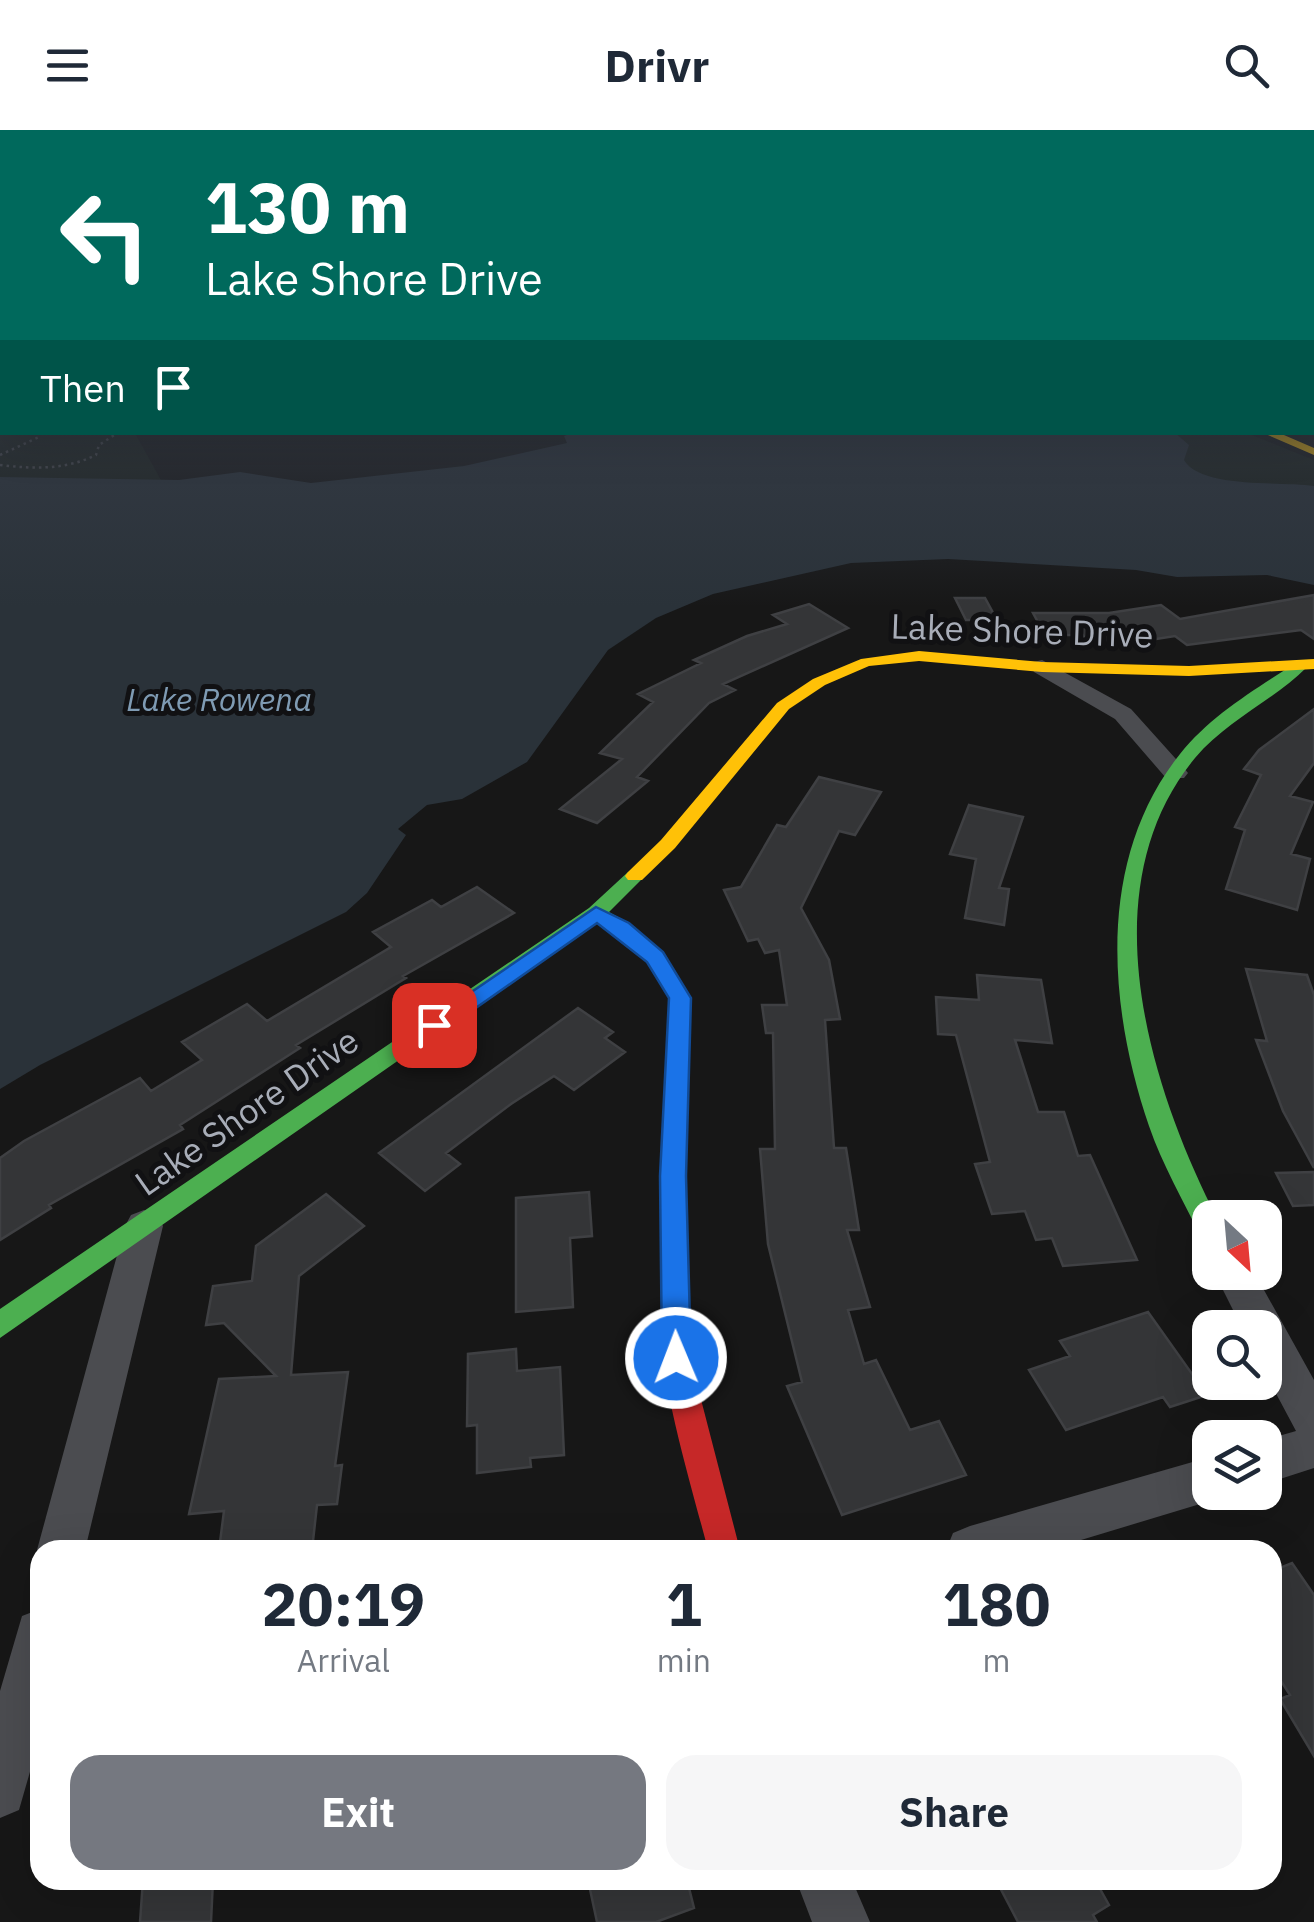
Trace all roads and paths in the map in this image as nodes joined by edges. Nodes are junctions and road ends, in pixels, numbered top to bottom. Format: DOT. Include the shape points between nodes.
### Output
graph roads {
  1 [pos="35,440"];
  2 [pos="107,440"];
  3 [pos="1284,440"];
  4 [pos="1314,452"];
  5 [pos="0,455"];
  6 [pos="0,465"];
  7 [pos="1308,665"];
  8 [pos="1042,667"];
  9 [pos="1175,773"];
  10 [pos="596,914"];
  11 [pos="1196,1200"];
  12 [pos="144,1226"];
  13 [pos="0,1325"];
  14 [pos="1282,1363"];
  15 [pos="1314,1422"];
  16 [pos="1314,1448"];
  17 [pos="1282,1457"];
  18 [pos="1192,1483"];
  19 [pos="64,1540"];
  20 [pos="722,1540"];
  21 [pos="1003,1540"];
  22 [pos="30,1673"];
  23 [pos="0,1790"];
  24 [pos="828,1890"];
  25 [pos="841,1922"];
  1 -- 5 [label="path"];
  2 -- 6 [label="path" via="86,462"];
  3 -- 4 [label="street"];
  7 -- 8 [label="street, Lake Shore Drive" via="1190,671"];
  7 -- 9 [label="street" via="1236,709"];
  8 -- 9 [label="street" via="1122,714"];
  8 -- 10 [label="street, Lake Shore Drive" via="919,656 866,662 818,682 783,706 668,844"];
  9 -- 11 [label="street" via="1145,827 1126,930 1129,1002 1161,1126"];
  10 -- 12 [label="street, Lake Shore Drive"];
  10 -- 20 [label="street" via="655,957 680,998 673,1176 676,1358"];
  12 -- 13 [label="street, Lake Shore Drive"];
  12 -- 19 [label="street"];
  14 -- 15 [label="street"];
  16 -- 17 [label="street"];
  18 -- 21 [label="street"];
  22 -- 23 [label="street"];
  24 -- 25 [label="street"];
}
